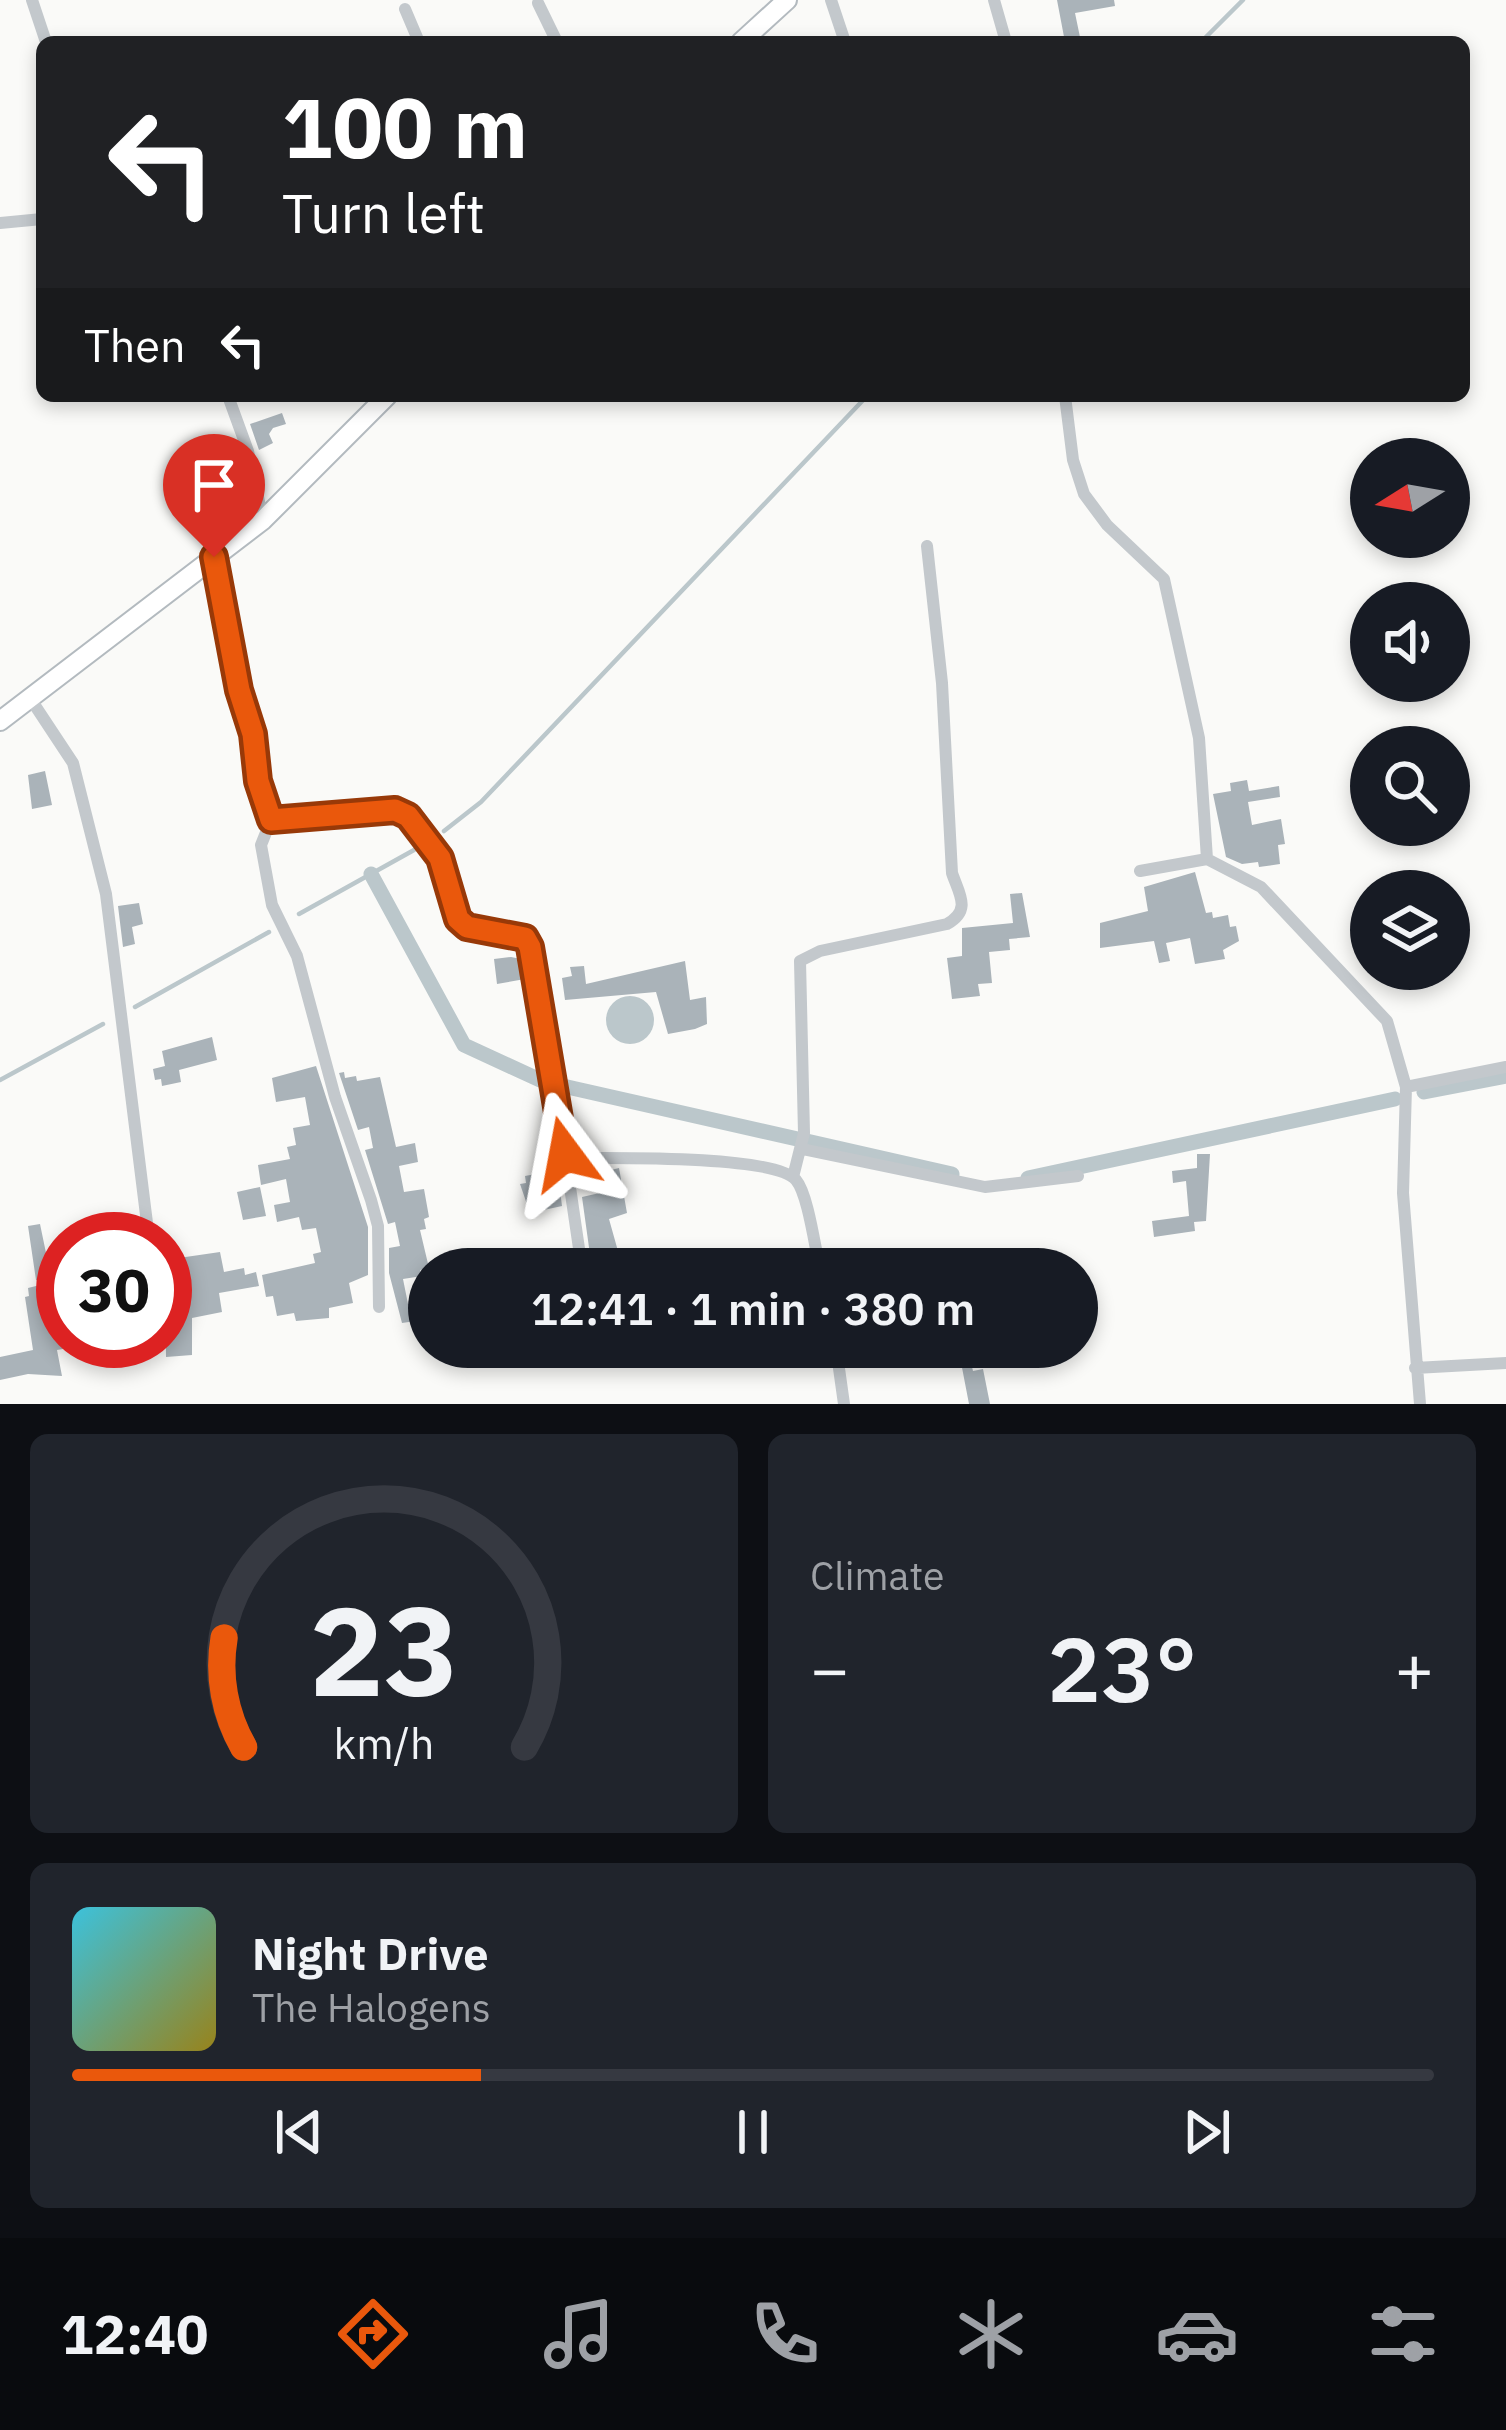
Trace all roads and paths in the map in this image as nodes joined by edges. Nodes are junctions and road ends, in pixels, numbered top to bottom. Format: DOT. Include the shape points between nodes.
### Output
graph roads {
  1 [pos="32,0"];
  2 [pos="787,0"];
  3 [pos="831,0"];
  4 [pos="994,0"];
  5 [pos="538,3"];
  6 [pos="405,9"];
  7 [pos="44,36"];
  8 [pos="416,36"];
  9 [pos="554,36"];
  10 [pos="748,36"];
  11 [pos="843,36"];
  12 [pos="1004,36"];
  13 [pos="36,220"];
  14 [pos="0,224"];
  15 [pos="231,402"];
  16 [pos="381,402"];
  17 [pos="1066,402"];
  18 [pos="263,520"];
  19 [pos="927,546"];
  20 [pos="214,557"];
  21 [pos="30,698"];
  22 [pos="0,722"];
  23 [pos="271,820"];
  24 [pos="1207,859"];
  25 [pos="1141,871"];
  26 [pos="1506,1067"];
  27 [pos="1406,1087"];
  28 [pos="803,1143"];
  29 [pos="565,1154"];
  30 [pos="1078,1176"];
  31 [pos="793,1177"];
  32 [pos="146,1212"];
  33 [pos="579,1248"];
  34 [pos="814,1248"];
  35 [pos="379,1307"];
  36 [pos="1506,1363"];
  37 [pos="839,1368"];
  38 [pos="1415,1368"];
  39 [pos="844,1404"];
  40 [pos="1420,1404"];
  1 -- 7 [label="street"];
  2 -- 10 [label="street"];
  3 -- 11 [label="street"];
  4 -- 12 [label="street"];
  5 -- 9 [label="street"];
  6 -- 8 [label="street"];
  13 -- 14 [label="street"];
  15 -- 18 [label="street"];
  16 -- 18 [label="street"];
  17 -- 24 [label="street" via="1084,494 1164,579 1199,738"];
  18 -- 20 [label="street"];
  19 -- 28 [label="street" via="952,873 962,910 947,924 800,961"];
  20 -- 21 [label="street"];
  20 -- 23 [label="street"];
  21 -- 22 [label="street"];
  21 -- 32 [label="street" via="73,763 106,894"];
  23 -- 29 [label="street" via="395,810 408,816 440,858 458,919 525,938"];
  23 -- 35 [label="street" via="261,845 272,905 297,956 378,1226"];
  24 -- 25 [label="street"];
  24 -- 27 [label="street" via="1261,887 1378,1009"];
  26 -- 27 [label="street"];
  27 -- 38 [label="street" via="1403,1193"];
  28 -- 30 [label="street" via="985,1187"];
  28 -- 31 [label="street"];
  29 -- 31 [label="street" via="714,1161"];
  29 -- 33 [label="street"];
  31 -- 34 [label="street"];
  36 -- 38 [label="street"];
  37 -- 39 [label="street"];
  38 -- 40 [label="street"];
}
